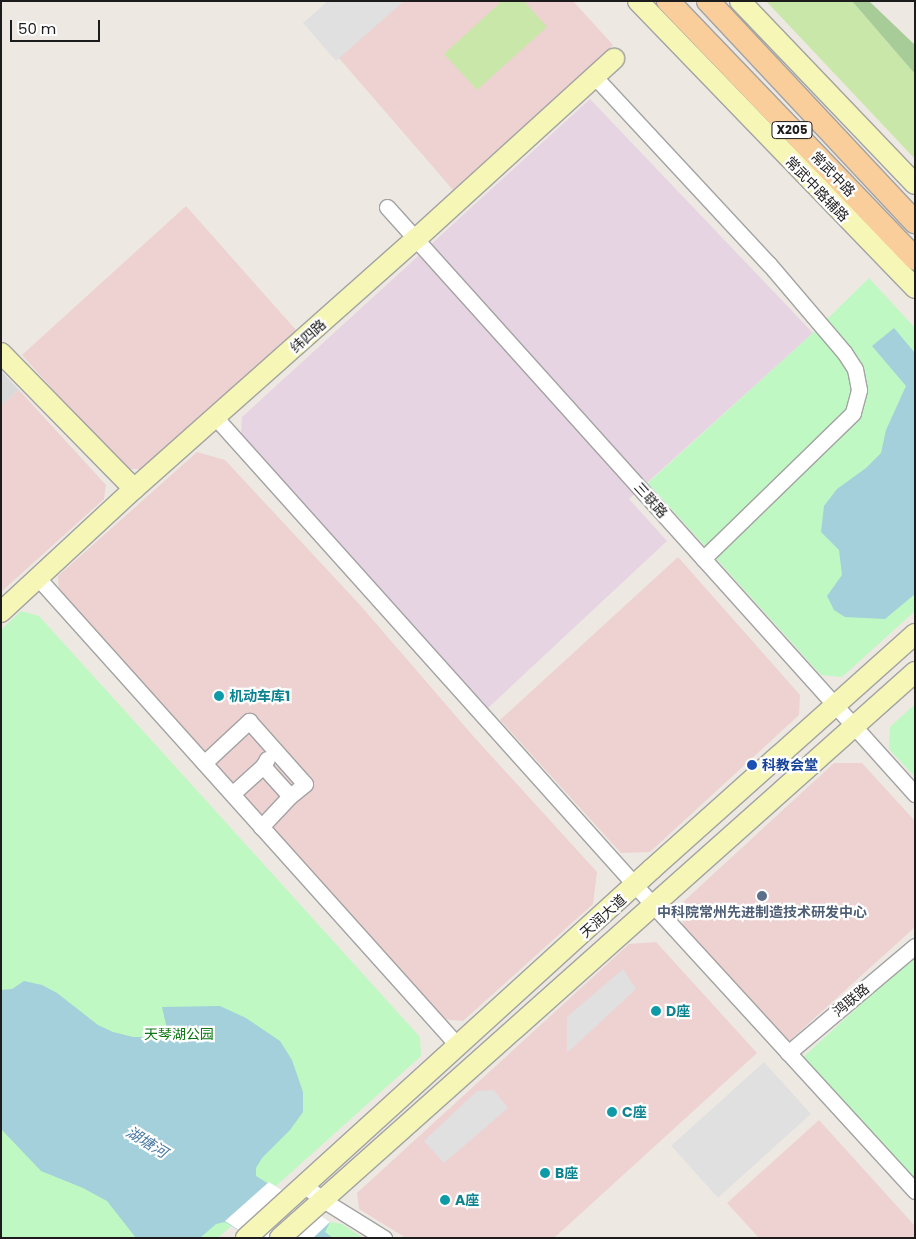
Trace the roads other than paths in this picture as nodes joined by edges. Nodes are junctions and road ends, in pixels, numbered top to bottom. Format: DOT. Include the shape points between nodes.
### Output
graph roads {
  1 [pos="638,1"];
  2 [pos="668,1"];
  3 [pos="708,1"];
  4 [pos="740,1"];
  5 [pos="614,59"];
  6 [pos="595,77"];
  7 [pos="915,184"];
  8 [pos="387,207"];
  9 [pos="915,222"];
  10 [pos="416,239"];
  11 [pos="915,259"];
  12 [pos="915,288"];
  13 [pos="1,352"];
  14 [pos="216,418"];
  15 [pos="134,489"];
  16 [pos="703,558"];
  17 [pos="38,578"];
  18 [pos="1,612"];
  19 [pos="915,634"];
  20 [pos="915,672"];
  21 [pos="836,707"];
  22 [pos="853,726"];
  23 [pos="273,746"];
  24 [pos="204,763"];
  25 [pos="263,766"];
  26 [pos="232,794"];
  27 [pos="915,794"];
  28 [pos="290,796"];
  29 [pos="261,826"];
  30 [pos="636,885"];
  31 [pos="653,905"];
  32 [pos="915,946"];
  33 [pos="458,1046"];
  34 [pos="788,1053"];
  35 [pos="297,1191"];
  36 [pos="915,1191"];
  37 [pos="317,1205"];
  38 [pos="246,1238"];
  39 [pos="280,1238"];
  40 [pos="384,1238"];
  1 -- 12 [label="street, 常武中路辅路"];
  2 -- 11 [label="main road, 常武中路 / X205"];
  3 -- 9 [label="main road, 常武中路 / X205"];
  4 -- 7 [label="street"];
  5 -- 6 [label="street, 纬四路"];
  6 -- 10 [label="street, 纬四路"];
  6 -- 16 [label="street" via="769,264 855,369 859,390 853,413"];
  8 -- 10 [label="street, 三联路"];
  10 -- 14 [label="street, 纬四路"];
  10 -- 16 [label="street, 三联路"];
  13 -- 15 [label="street"];
  14 -- 15 [label="street, 纬四路"];
  14 -- 30 [label="street"];
  15 -- 17 [label="street, 纬四路"];
  16 -- 21 [label="street, 三联路"];
  17 -- 18 [label="street, 纬四路"];
  17 -- 24 [label="street"];
  19 -- 21 [label="street, 天润大道"];
  20 -- 22 [label="street, 天润大道"];
  21 -- 22 [label="street, 三联路"];
  21 -- 30 [label="street, 天润大道"];
  22 -- 27 [label="street, 三联路"];
  22 -- 31 [label="street, 天润大道"];
  23 -- 24 [label="street" via="249,721"];
  23 -- 25 [label="street"];
  23 -- 28 [label="street" via="309,787"];
  24 -- 26 [label="street"];
  25 -- 26 [label="street"];
  25 -- 28 [label="street"];
  26 -- 29 [label="street"];
  28 -- 29 [label="street"];
  29 -- 33 [label="street"];
  30 -- 31 [label="street"];
  30 -- 33 [label="street, 天润大道"];
  31 -- 34 [label="street"];
  31 -- 37 [label="street, 天润大道"];
  32 -- 34 [label="street, 鸿联路"];
  33 -- 35 [label="street, 天润大道"];
  34 -- 36 [label="street"];
  35 -- 37 [label="street"];
  35 -- 38 [label="street, 天润大道"];
  37 -- 39 [label="street, 天润大道"];
  37 -- 40 [label="street"];
}
